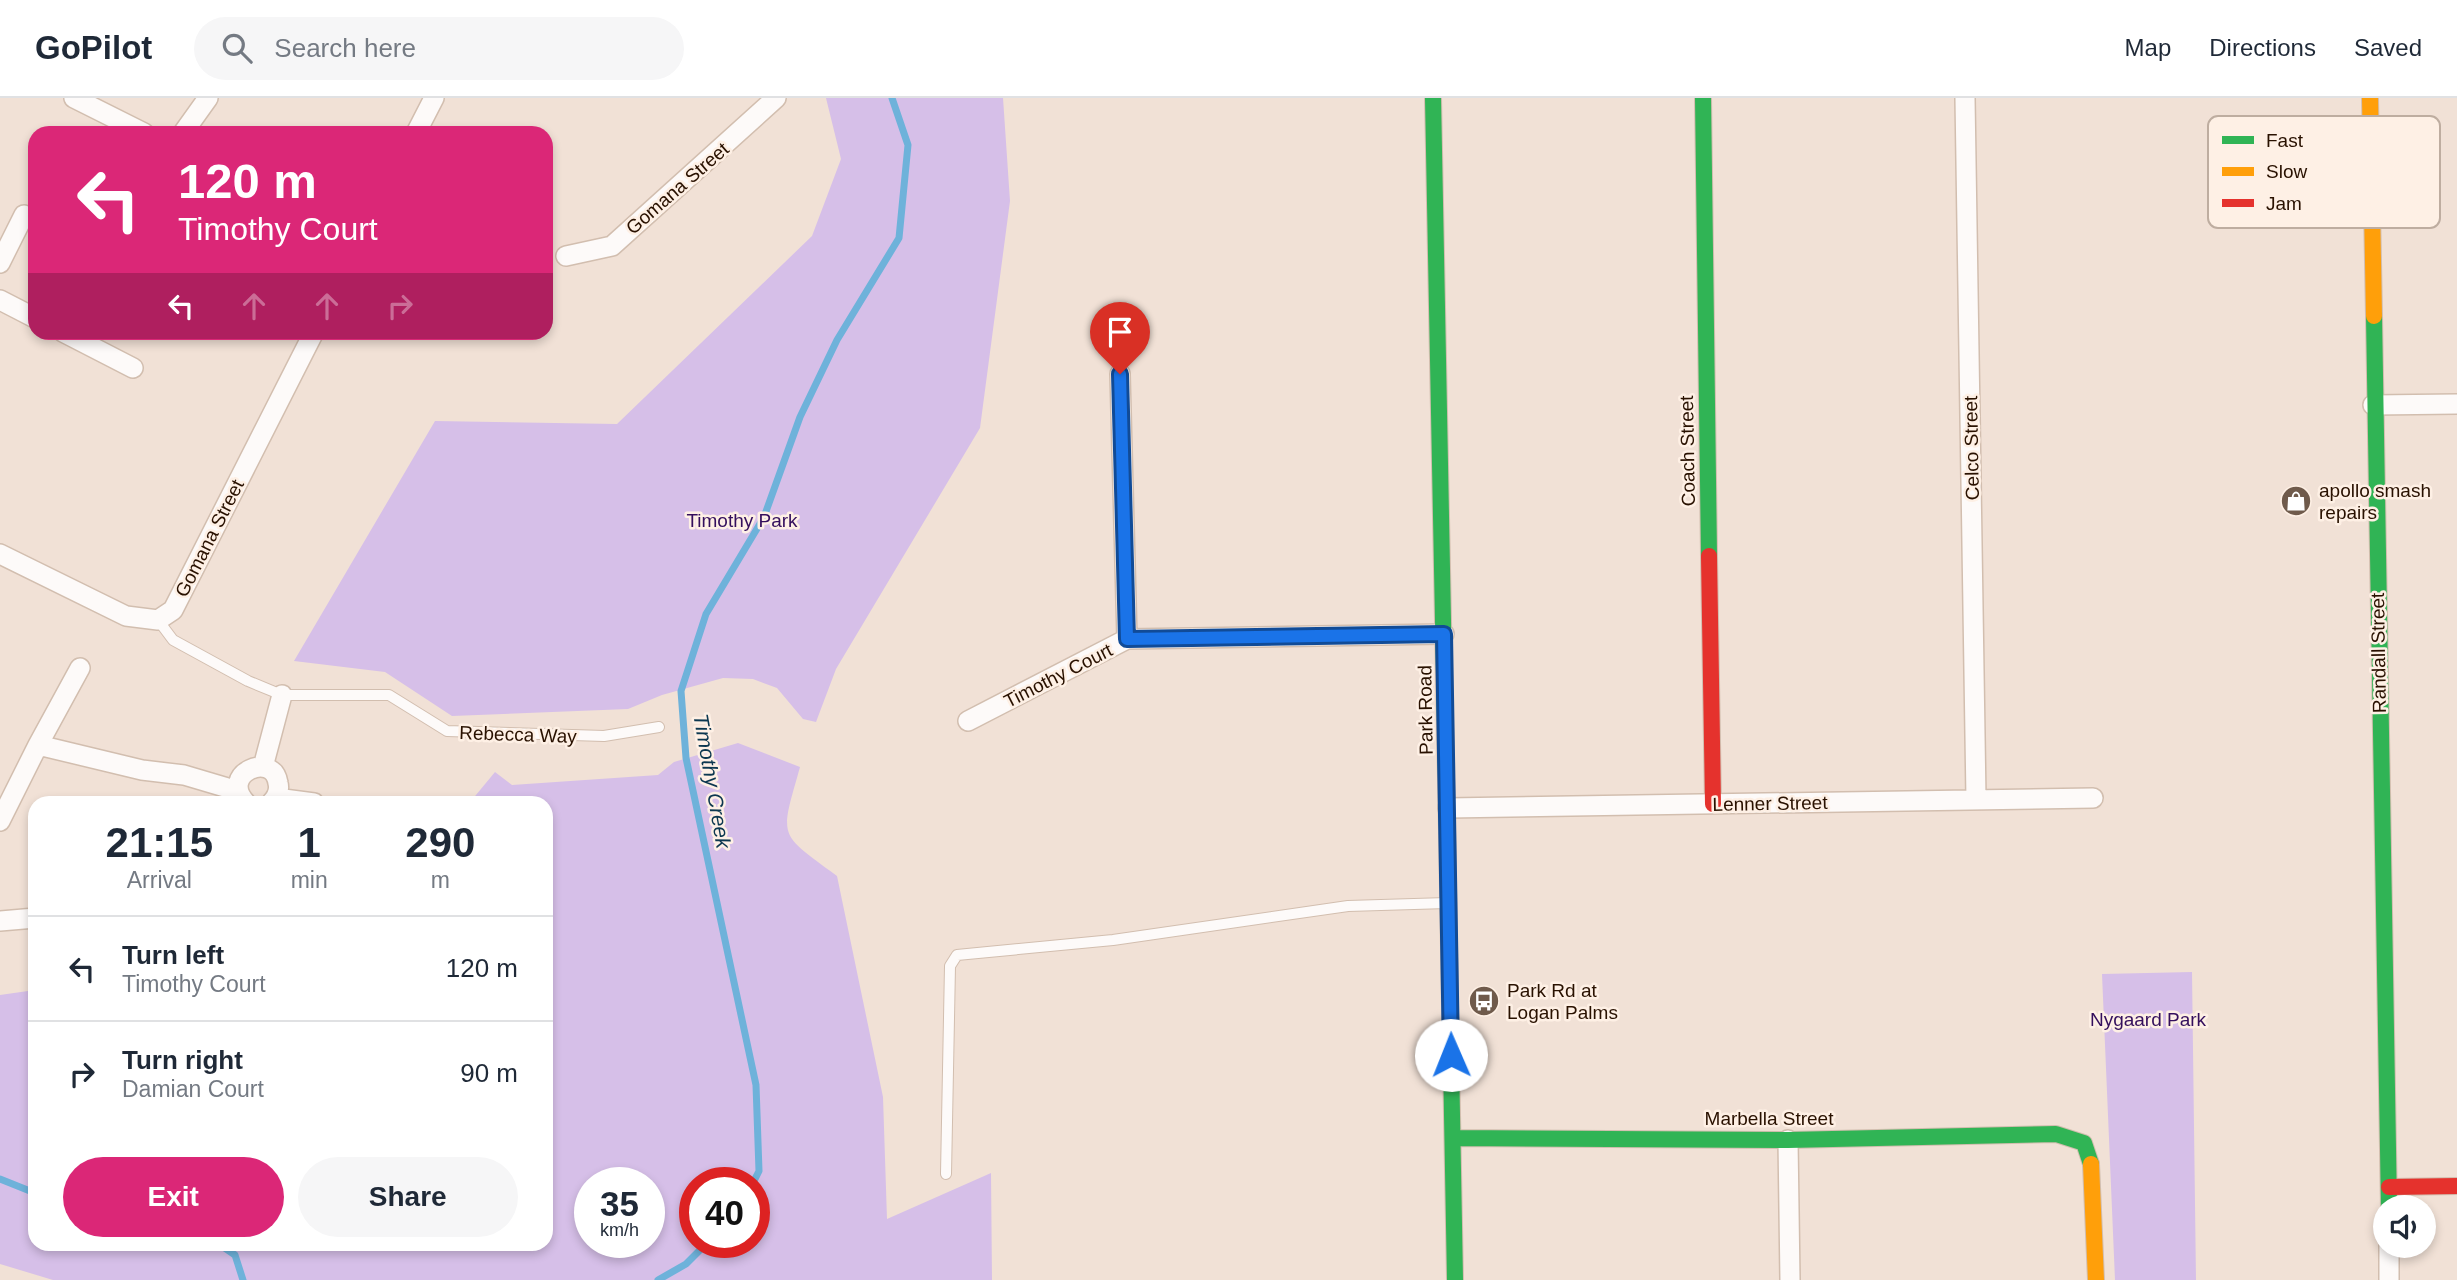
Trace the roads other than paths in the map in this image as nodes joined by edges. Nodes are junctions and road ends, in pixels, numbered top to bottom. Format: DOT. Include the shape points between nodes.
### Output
graph roads {
  1 [pos="74,98"];
  2 [pos="208,98"];
  3 [pos="434,98"];
  4 [pos="776,98"];
  5 [pos="1433,98"];
  6 [pos="1703,98"];
  7 [pos="1965,98"];
  8 [pos="2370,98"];
  9 [pos="2370,116"];
  10 [pos="130,126"];
  11 [pos="188,126"];
  12 [pos="420,126"];
  13 [pos="24,215"];
  14 [pos="2371,228"];
  15 [pos="566,256"];
  16 [pos="0,263"];
  17 [pos="0,300"];
  18 [pos="28,314"];
  19 [pos="95,340"];
  20 [pos="310,340"];
  21 [pos="133,368"];
  22 [pos="1120,374"];
  23 [pos="2457,404"];
  24 [pos="2373,405"];
  25 [pos="0,554"];
  26 [pos="158,620"];
  27 [pos="1444,634"];
  28 [pos="1127,639"];
  29 [pos="80,668"];
  30 [pos="282,695"];
  31 [pos="968,721"];
  32 [pos="659,727"];
  33 [pos="38,745"];
  34 [pos="263,767"];
  35 [pos="239,796"];
  36 [pos="242,796"];
  37 [pos="275,796"];
  38 [pos="2093,798"];
  39 [pos="1976,799"];
  40 [pos="1713,804"];
  41 [pos="1448,808"];
  42 [pos="0,821"];
  43 [pos="1447,903"];
  44 [pos="28,919"];
  45 [pos="0,921"];
  46 [pos="1453,1138"];
  47 [pos="1788,1140"];
  48 [pos="946,1174"];
  49 [pos="2457,1185"];
  50 [pos="2389,1187"];
  51 [pos="2389,1195"];
  52 [pos="2389,1258"];
  53 [pos="1455,1280"];
  54 [pos="1790,1280"];
  55 [pos="2096,1280"];
  56 [pos="2389,1280"];
  1 -- 10 [label="street"];
  2 -- 11 [label="street"];
  3 -- 12 [label="street"];
  4 -- 15 [label="street, Gomana Street" via="612,246"];
  5 -- 27 [label="street, Park Road"];
  6 -- 40 [label="street, Coach Street"];
  7 -- 39 [label="street, Celco Street"];
  8 -- 9 [label="street, Randall Street"];
  13 -- 16 [label="street"];
  14 -- 24 [label="street, Randall Street"];
  17 -- 18 [label="street"];
  19 -- 21 [label="street"];
  20 -- 26 [label="street, Gomana Street" via="173,610"];
  22 -- 28 [label="street"];
  23 -- 24 [label="street"];
  24 -- 50 [label="street, Randall Street"];
  25 -- 26 [label="street" via="126,616"];
  26 -- 30 [label="lane, Rebecca Way" via="173,640"];
  27 -- 28 [label="street, Timothy Court"];
  27 -- 41 [label="street, Park Road"];
  28 -- 31 [label="street, Timothy Court"];
  29 -- 33 [label="street"];
  30 -- 32 [label="lane, Rebecca Way" via="388,695 447,731 604,736"];
  30 -- 34 [label="street"];
  33 -- 35 [label="street" via="142,770 184,775"];
  33 -- 42 [label="street"];
  34 -- 36 [label="street" via="245,772"];
  34 -- 37 [label="street" via="278,779"];
  38 -- 39 [label="street, Lenner Street"];
  39 -- 40 [label="street, Lenner Street"];
  40 -- 41 [label="street, Lenner Street"];
  41 -- 43 [label="street, Park Road"];
  43 -- 46 [label="street, Park Road"];
  43 -- 48 [label="lane" via="1348,906 1113,940 957,955 950,966"];
  44 -- 45 [label="street"];
  46 -- 47 [label="street, Marbella Street"];
  46 -- 53 [label="street, Park Road"];
  47 -- 54 [label="street"];
  47 -- 55 [label="street, Marbella Street" via="2056,1134 2084,1143 2093,1171"];
  49 -- 50 [label="street"];
  50 -- 51 [label="street, Randall Street"];
  52 -- 56 [label="street"];
}
